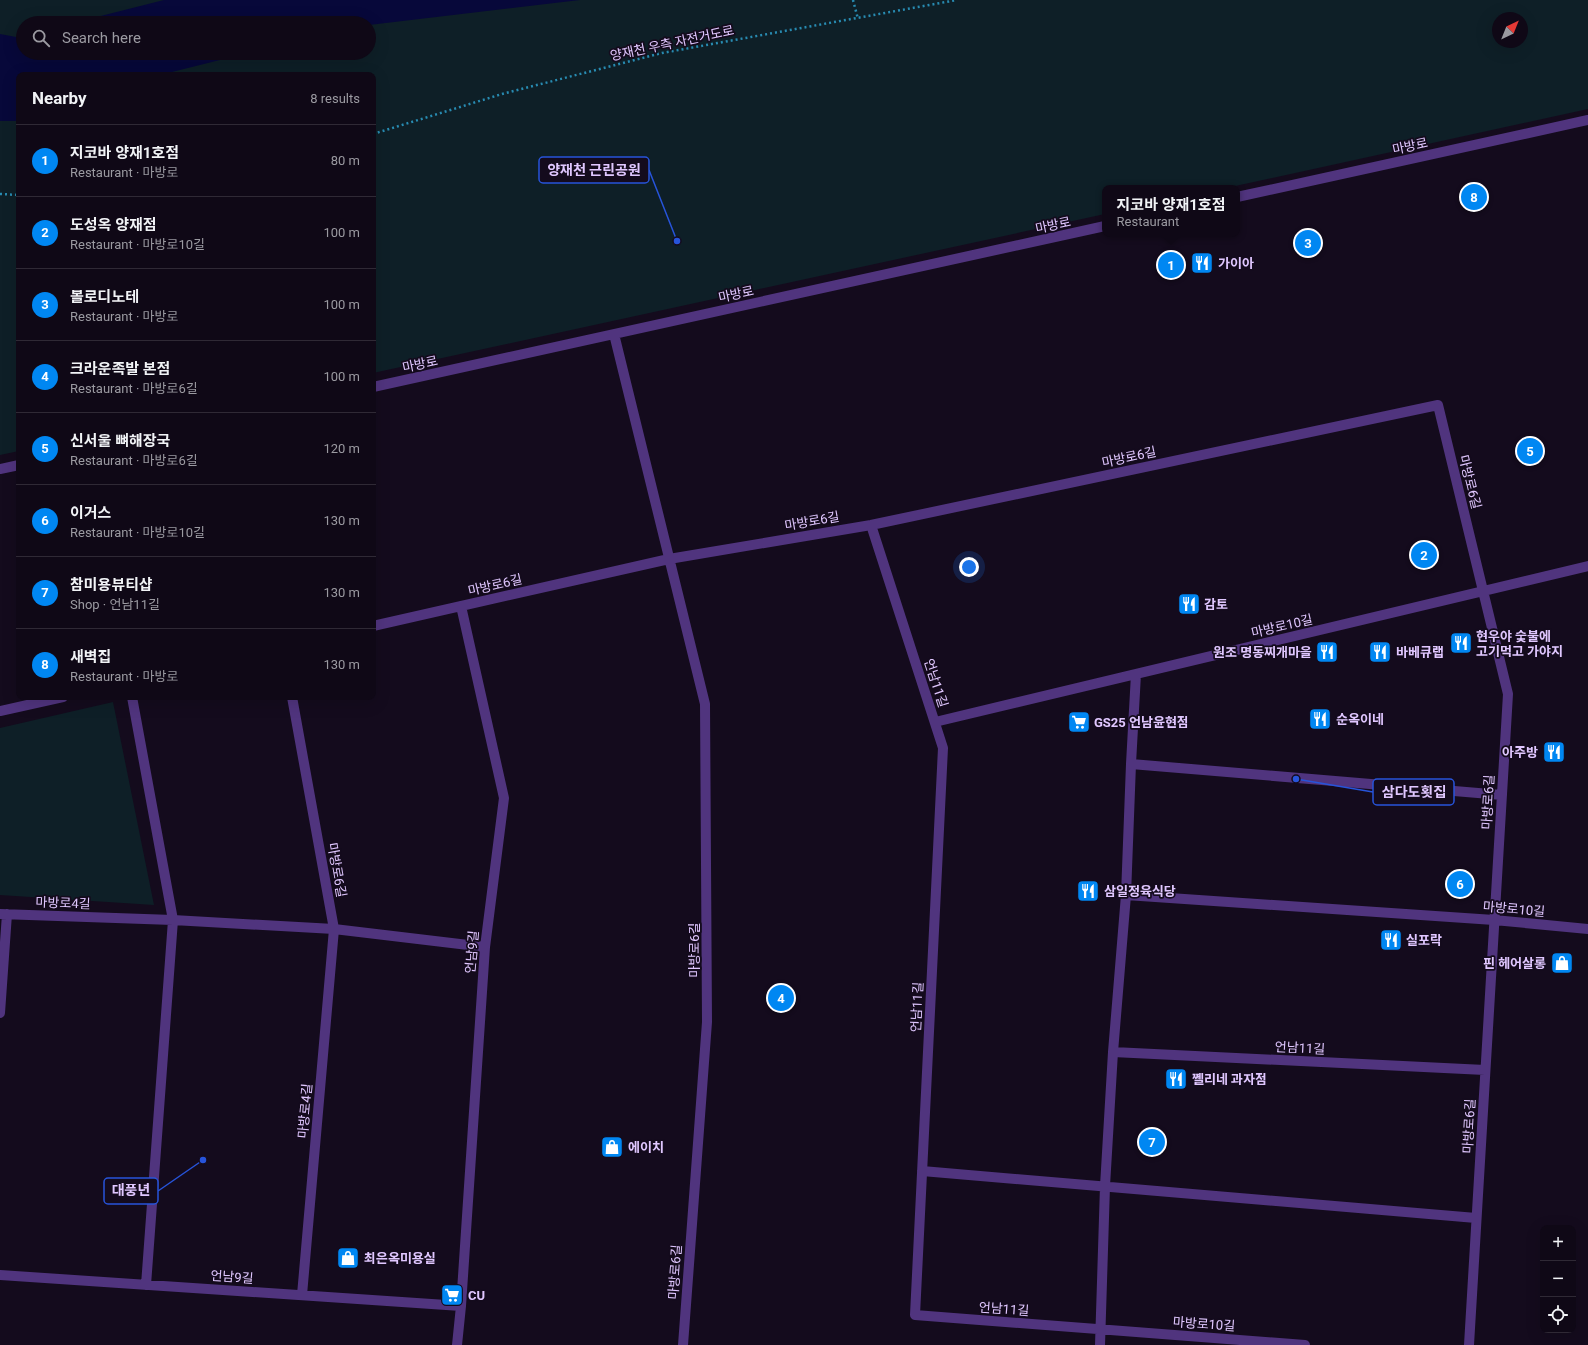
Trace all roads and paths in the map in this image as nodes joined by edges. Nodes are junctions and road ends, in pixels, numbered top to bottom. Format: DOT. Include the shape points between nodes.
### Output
graph roads {
  1 [pos="853,0"];
  2 [pos="957,0"];
  3 [pos="858,19"];
  4 [pos="1588,120"];
  5 [pos="376,133"];
  6 [pos="0,194"];
  7 [pos="16,195"];
  8 [pos="1240,196"];
  9 [pos="1102,227"];
  10 [pos="614,334"];
  11 [pos="376,386"];
  12 [pos="16,466"];
  13 [pos="0,469"];
  14 [pos="871,525"];
  15 [pos="669,559"];
  16 [pos="1588,566"];
  17 [pos="1483,591"];
  18 [pos="461,606"];
  19 [pos="376,625"];
  20 [pos="1136,674"];
  21 [pos="50,700"];
  22 [pos="133,700"];
  23 [pos="293,700"];
  24 [pos="0,711"];
  25 [pos="935,722"];
  26 [pos="1131,764"];
  27 [pos="1502,795"];
  28 [pos="1126,894"];
  29 [pos="4,914"];
  30 [pos="174,920"];
  31 [pos="1494,920"];
  32 [pos="334,929"];
  33 [pos="1588,929"];
  34 [pos="485,948"];
  35 [pos="0,1013"];
  36 [pos="1113,1052"];
  37 [pos="1485,1070"];
  38 [pos="922,1171"];
  39 [pos="1105,1186"];
  40 [pos="1476,1218"];
  41 [pos="0,1275"];
  42 [pos="146,1285"];
  43 [pos="302,1295"];
  44 [pos="462,1306"];
  45 [pos="1101,1329"];
  46 [pos="457,1345"];
  47 [pos="683,1345"];
  48 [pos="1100,1345"];
  49 [pos="1305,1345"];
  50 [pos="1469,1345"];
  1 -- 3 [label="path"];
  2 -- 3 [label="path, 양재천 우측 자전거도로"];
  3 -- 5 [label="path, 양재천 우측 자전거도로" via="662,53 502,94"];
  4 -- 8 [label="street, 마방로"];
  6 -- 7 [label="path"];
  9 -- 10 [label="street, 마방로"];
  10 -- 11 [label="street, 마방로"];
  10 -- 15 [label="street, 마방로6길"];
  12 -- 13 [label="street"];
  14 -- 15 [label="street, 마방로6길"];
  14 -- 17 [label="street, 마방로6길" via="1438,404"];
  14 -- 25 [label="street, 언남11길"];
  15 -- 18 [label="street, 마방로6길"];
  15 -- 47 [label="street, 마방로6길" via="705,704 707,1022"];
  16 -- 17 [label="street, 마방로10길"];
  17 -- 20 [label="street, 마방로10길"];
  17 -- 27 [label="street, 마방로6길" via="1508,694"];
  18 -- 19 [label="street, 마방로6길"];
  18 -- 34 [label="street, 언남9길" via="504,798"];
  20 -- 25 [label="street, 마방로10길"];
  20 -- 26 [label="street"];
  21 -- 24 [label="street"];
  22 -- 30 [label="street"];
  23 -- 32 [label="street, 마방로6길"];
  25 -- 38 [label="street, 언남11길" via="943,748"];
  26 -- 27 [label="street"];
  26 -- 28 [label="street"];
  27 -- 31 [label="street, 마방로6길"];
  28 -- 31 [label="street, 마방로10길"];
  28 -- 36 [label="street"];
  29 -- 30 [label="street, 마방로4길"];
  29 -- 35 [label="street"];
  30 -- 32 [label="street, 마방로4길"];
  30 -- 42 [label="street"];
  31 -- 33 [label="street, 마방로10길"];
  31 -- 37 [label="street, 마방로6길"];
  32 -- 34 [label="street, 마방로4길"];
  32 -- 43 [label="street, 마방로4길"];
  34 -- 44 [label="street, 언남9길"];
  36 -- 37 [label="street, 언남11길"];
  36 -- 39 [label="street"];
  37 -- 40 [label="street, 마방로6길"];
  38 -- 39 [label="street"];
  38 -- 45 [label="street, 언남11길" via="915,1315"];
  39 -- 40 [label="street"];
  39 -- 45 [label="street"];
  40 -- 50 [label="street, 마방로6길"];
  41 -- 42 [label="street, 언남9길"];
  42 -- 43 [label="street, 언남9길"];
  43 -- 44 [label="street, 언남9길"];
  44 -- 46 [label="street, 언남9길"];
  45 -- 48 [label="street"];
  45 -- 49 [label="street, 마방로10길"];
}
